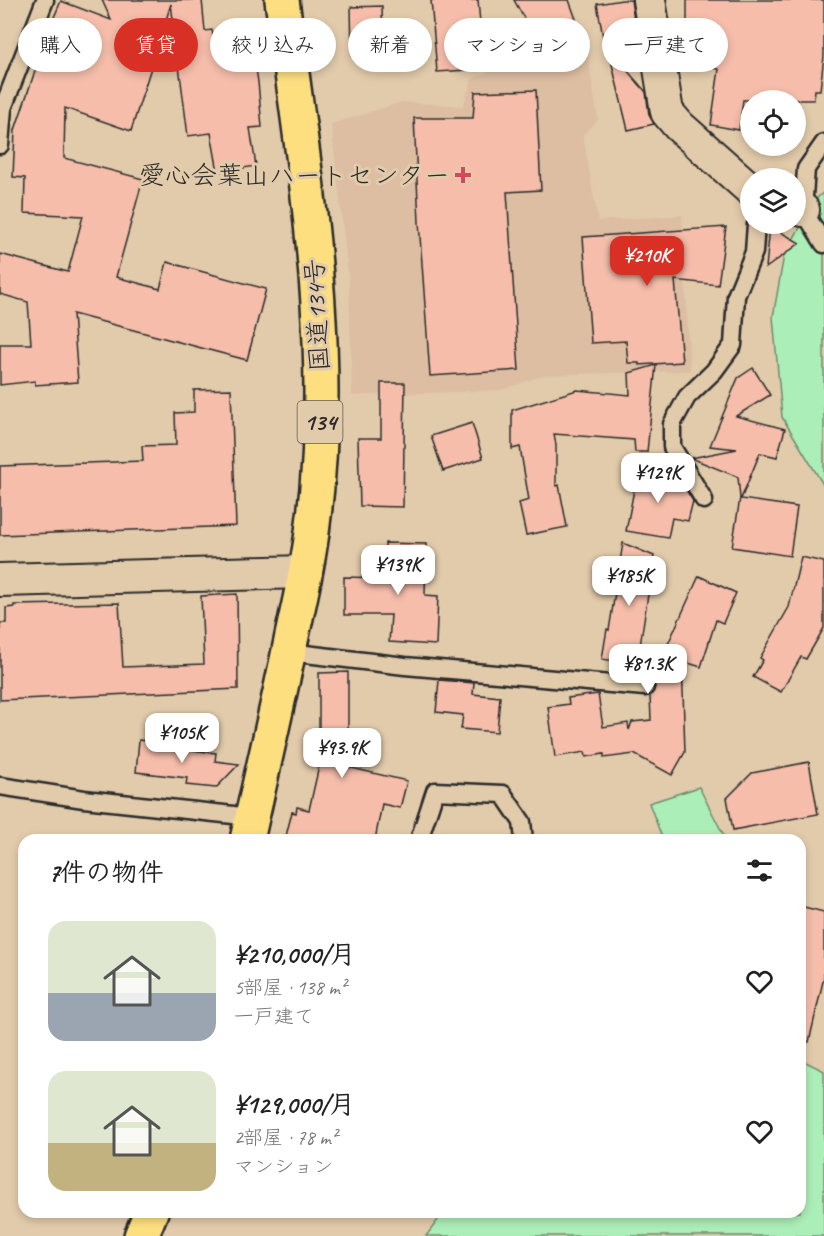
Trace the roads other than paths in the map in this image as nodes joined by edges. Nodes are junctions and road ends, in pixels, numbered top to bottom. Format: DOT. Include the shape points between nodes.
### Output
graph roads {
  1 [pos="45,0"];
  2 [pos="282,0"];
  3 [pos="649,0"];
  4 [pos="824,143"];
  5 [pos="0,145"];
  6 [pos="806,169"];
  7 [pos="740,180"];
  8 [pos="806,219"];
  9 [pos="755,234"];
  10 [pos="824,244"];
  11 [pos="704,500"];
  12 [pos="306,572"];
  13 [pos="0,580"];
  14 [pos="289,652"];
  15 [pos="645,687"];
  16 [pos="0,786"];
  17 [pos="250,828"];
  18 [pos="421,834"];
  19 [pos="523,834"];
  20 [pos="148,1218"];
  21 [pos="141,1236"];
  1 -- 5 [label="lane" via="3,108"];
  2 -- 12 [label="highway, 国道134号 / 134" via="318,279 320,448"];
  3 -- 7 [label="street" via="667,112"];
  4 -- 6 [label="lane"];
  8 -- 10 [label="lane"];
  9 -- 11 [label="lane" via="754,252 736,296 733,345 687,397 672,424 672,447"];
  12 -- 13 [label="street"];
  12 -- 14 [label="highway, 国道134号 / 134"];
  14 -- 15 [label="lane"];
  14 -- 17 [label="highway, 国道134号 / 134"];
  16 -- 17 [label="lane"];
  18 -- 19 [label="lane" via="435,791 503,794 522,822"];
  20 -- 21 [label="highway"];
}
